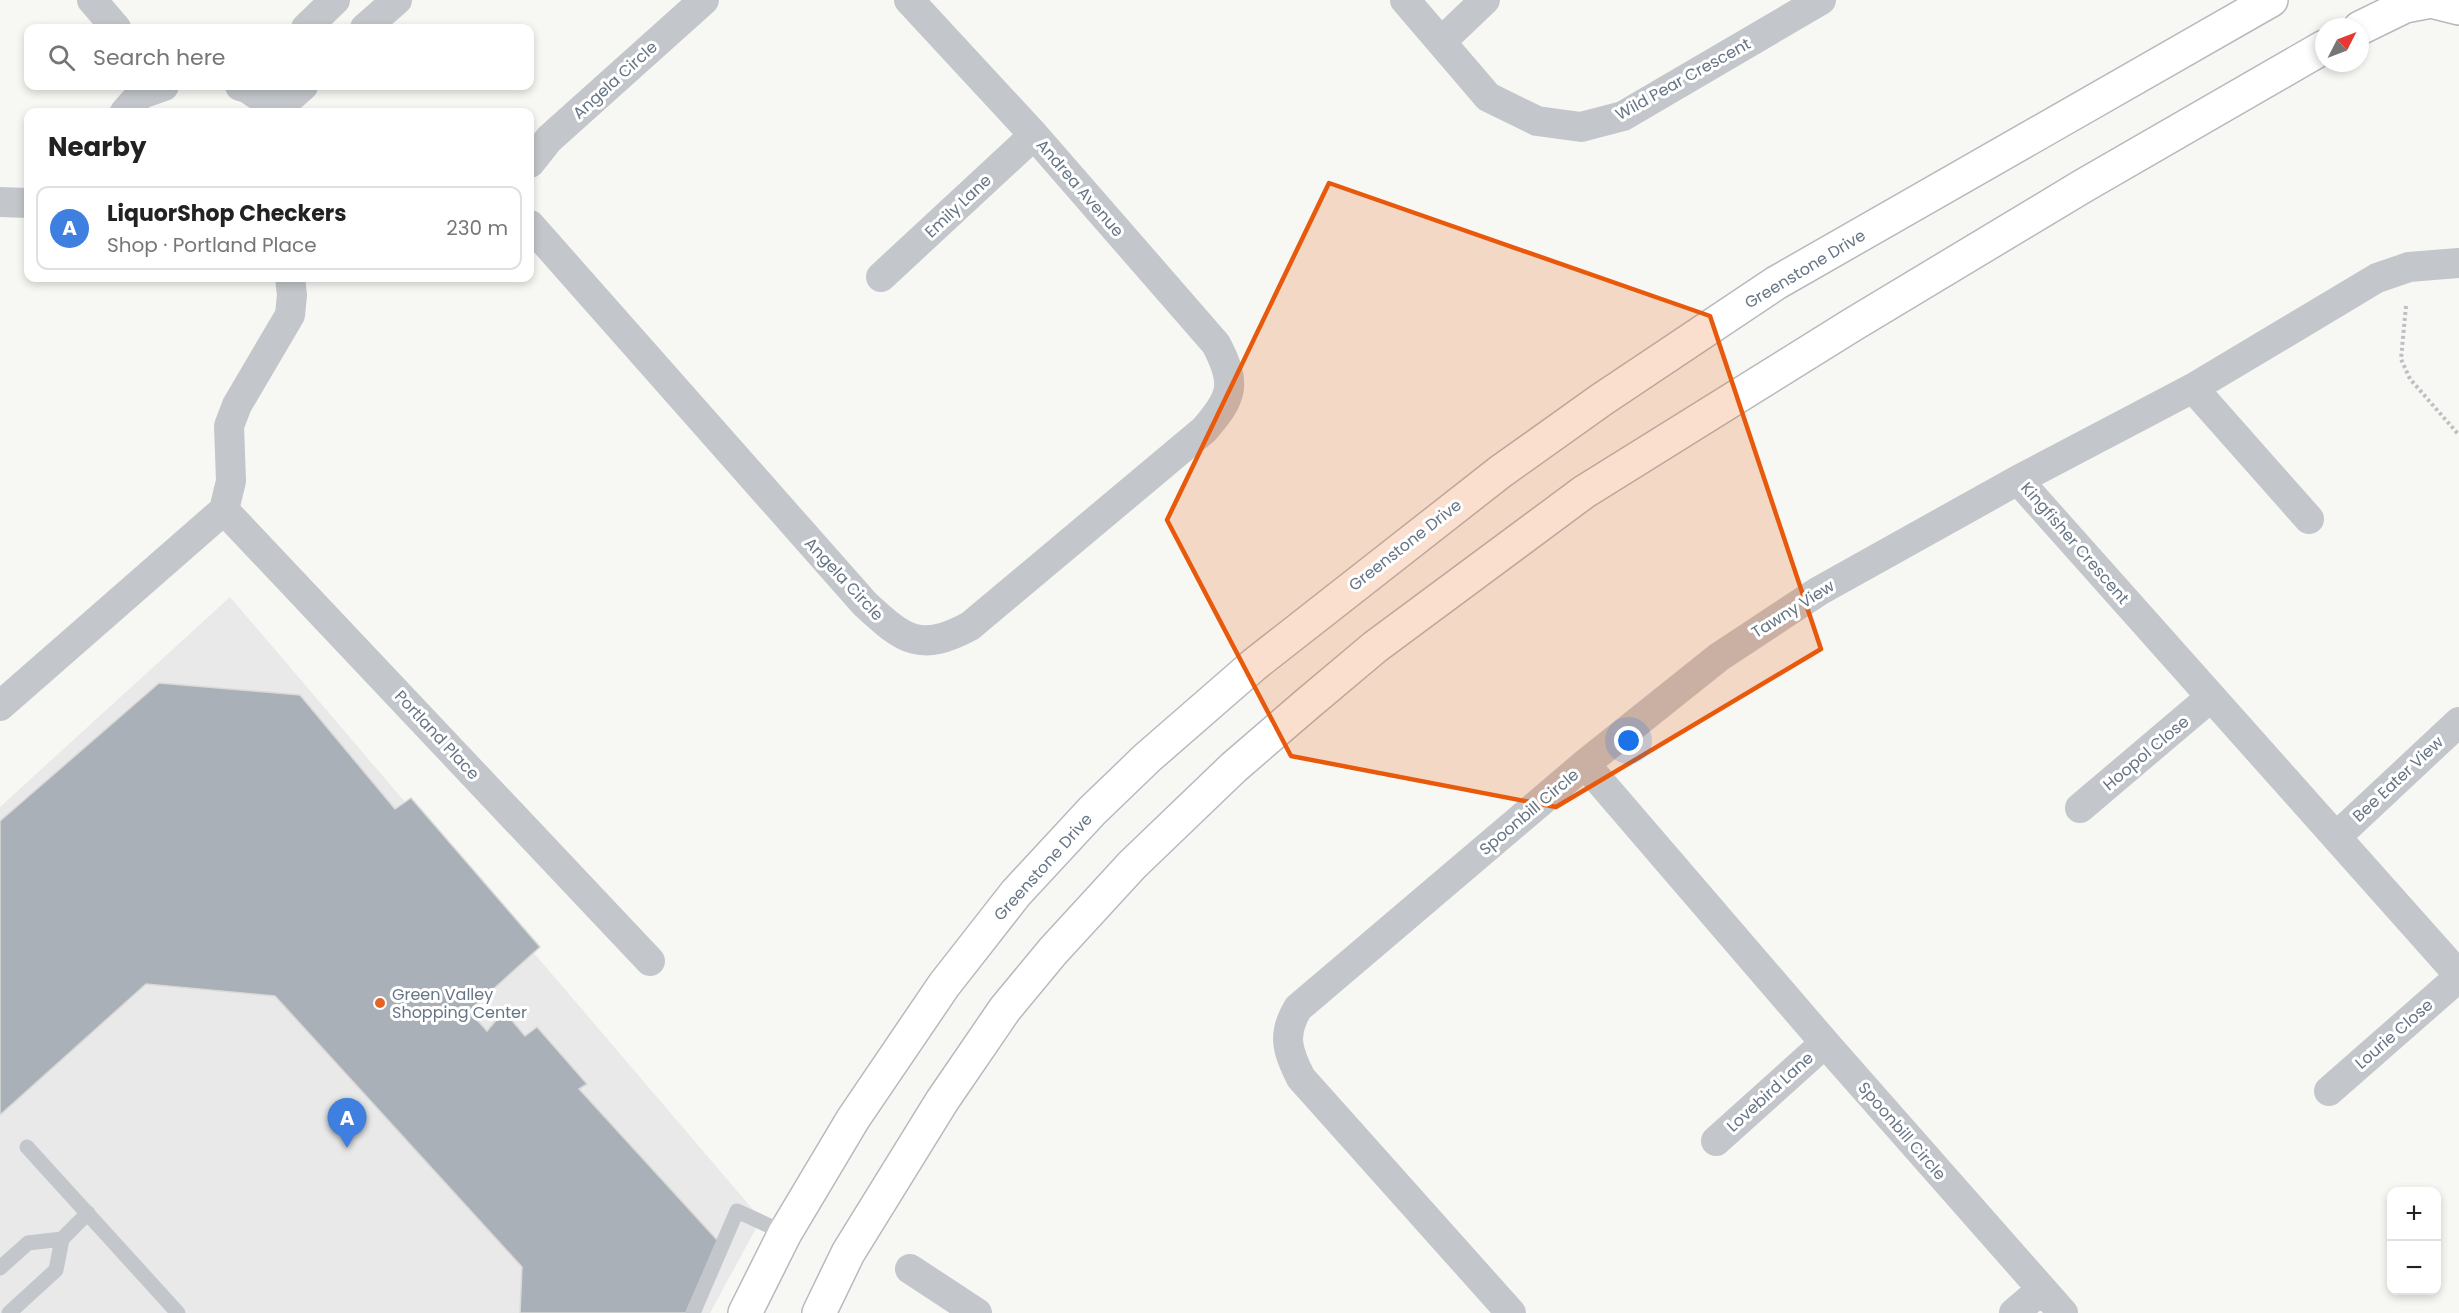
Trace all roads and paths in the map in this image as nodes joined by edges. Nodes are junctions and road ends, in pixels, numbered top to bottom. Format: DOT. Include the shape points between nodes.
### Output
graph roads {
  1 [pos="92,0"];
  2 [pos="335,0"];
  3 [pos="397,0"];
  4 [pos="704,0"];
  5 [pos="909,0"];
  6 [pos="1405,0"];
  7 [pos="1485,0"];
  8 [pos="1821,0"];
  9 [pos="2271,0"];
  10 [pos="2459,8"];
  11 [pos="113,24"];
  12 [pos="310,24"];
  13 [pos="370,24"];
  14 [pos="2369,24"];
  15 [pos="1441,42"];
  16 [pos="2315,52"];
  17 [pos="150,90"];
  18 [pos="252,90"];
  19 [pos="299,90"];
  20 [pos="129,108"];
  21 [pos="278,108"];
  22 [pos="283,108"];
  23 [pos="1034,135"];
  24 [pos="534,158"];
  25 [pos="0,202"];
  26 [pos="24,203"];
  27 [pos="534,230"];
  28 [pos="2459,263"];
  29 [pos="2409,267"];
  30 [pos="882,278"];
  31 [pos="290,282"];
  32 [pos="1230,388"];
  33 [pos="2193,388"];
  34 [pos="2459,435"];
  35 [pos="2018,480"];
  36 [pos="224,510"];
  37 [pos="2309,519"];
  38 [pos="2211,697"];
  39 [pos="0,706"];
  40 [pos="2459,722"];
  41 [pos="1585,764"];
  42 [pos="2080,808"];
  43 [pos="2336,837"];
  44 [pos="650,961"];
  45 [pos="2459,976"];
  46 [pos="1825,1043"];
  47 [pos="2329,1091"];
  48 [pos="1716,1141"];
  49 [pos="27,1146"];
  50 [pos="88,1213"];
  51 [pos="785,1233"];
  52 [pos="62,1239"];
  53 [pos="0,1268"];
  54 [pos="910,1269"];
  55 [pos="2041,1290"];
  56 [pos="9,1313"];
  57 [pos="178,1313"];
  58 [pos="693,1313"];
  59 [pos="745,1313"];
  60 [pos="819,1313"];
  61 [pos="977,1313"];
  62 [pos="1511,1313"];
  63 [pos="2014,1313"];
  64 [pos="2063,1313"];
  1 -- 11 [label="street"];
  2 -- 12 [label="street"];
  3 -- 13 [label="street"];
  4 -- 24 [label="street, Angela Circle" via="549,139"];
  5 -- 23 [label="street, Andrea Avenue"];
  6 -- 15 [label="street, Wild Pear Crescent"];
  7 -- 15 [label="street"];
  8 -- 15 [label="street, Wild Pear Crescent" via="1623,116 1581,127 1537,120 1488,97"];
  9 -- 51 [label="main road, Greenstone Drive" via="1776,283 1517,460 1430,524 1256,664 1147,758 1016,893 931,1004 852,1119"];
  10 -- 14 [label="main road" via="2432,1 2405,6"];
  16 -- 60 [label="main road" via="2083,186 1584,492 1375,647 1233,768 1132,865 1053,951 1005,1010 942,1101 854,1243"];
  17 -- 20 [label="street"];
  18 -- 21 [label="street"];
  19 -- 22 [label="street"];
  23 -- 30 [label="street, Emily Lane"];
  23 -- 32 [label="street, Andrea Avenue" via="1216,344 1227,366"];
  25 -- 26 [label="street"];
  27 -- 32 [label="street, Angela Circle" via="865,604 905,636 926,642 947,638 970,626 1204,430 1223,408"];
  28 -- 29 [label="street, Kingfisher Crescent"];
  29 -- 33 [label="street, Kingfisher Crescent" via="2378,278"];
  29 -- 34 [label="path" via="2401,359 2410,379"];
  31 -- 36 [label="street" via="290,315 237,405 229,426 231,481"];
  33 -- 35 [label="street, Kingfisher Crescent"];
  33 -- 37 [label="street"];
  35 -- 38 [label="street, Kingfisher Crescent"];
  35 -- 41 [label="street, Tawny View" via="1819,591 1719,657"];
  36 -- 39 [label="street"];
  36 -- 44 [label="street, Portland Place"];
  38 -- 42 [label="street, Hoopol Close"];
  38 -- 43 [label="street, Kingfisher Crescent"];
  40 -- 43 [label="street, Bee Eater View"];
  41 -- 46 [label="street, Spoonbill Circle"];
  41 -- 62 [label="street, Spoonbill Circle" via="1298,1008 1289,1022 1291,1059 1301,1077"];
  43 -- 45 [label="street, Kingfisher Crescent"];
  45 -- 47 [label="street, Lourie Close"];
  46 -- 48 [label="street, Lovebird Lane"];
  46 -- 55 [label="street, Spoonbill Circle"];
  49 -- 50 [label="lane"];
  50 -- 52 [label="lane"];
  50 -- 57 [label="lane"];
  51 -- 58 [label="lane" via="737,1211"];
  51 -- 59 [label="main road, Greenstone Drive"];
  52 -- 53 [label="lane" via="28,1243"];
  52 -- 56 [label="lane" via="56,1270"];
  54 -- 61 [label="street"];
  55 -- 63 [label="street"];
  55 -- 64 [label="street, Spoonbill Circle"];
}
